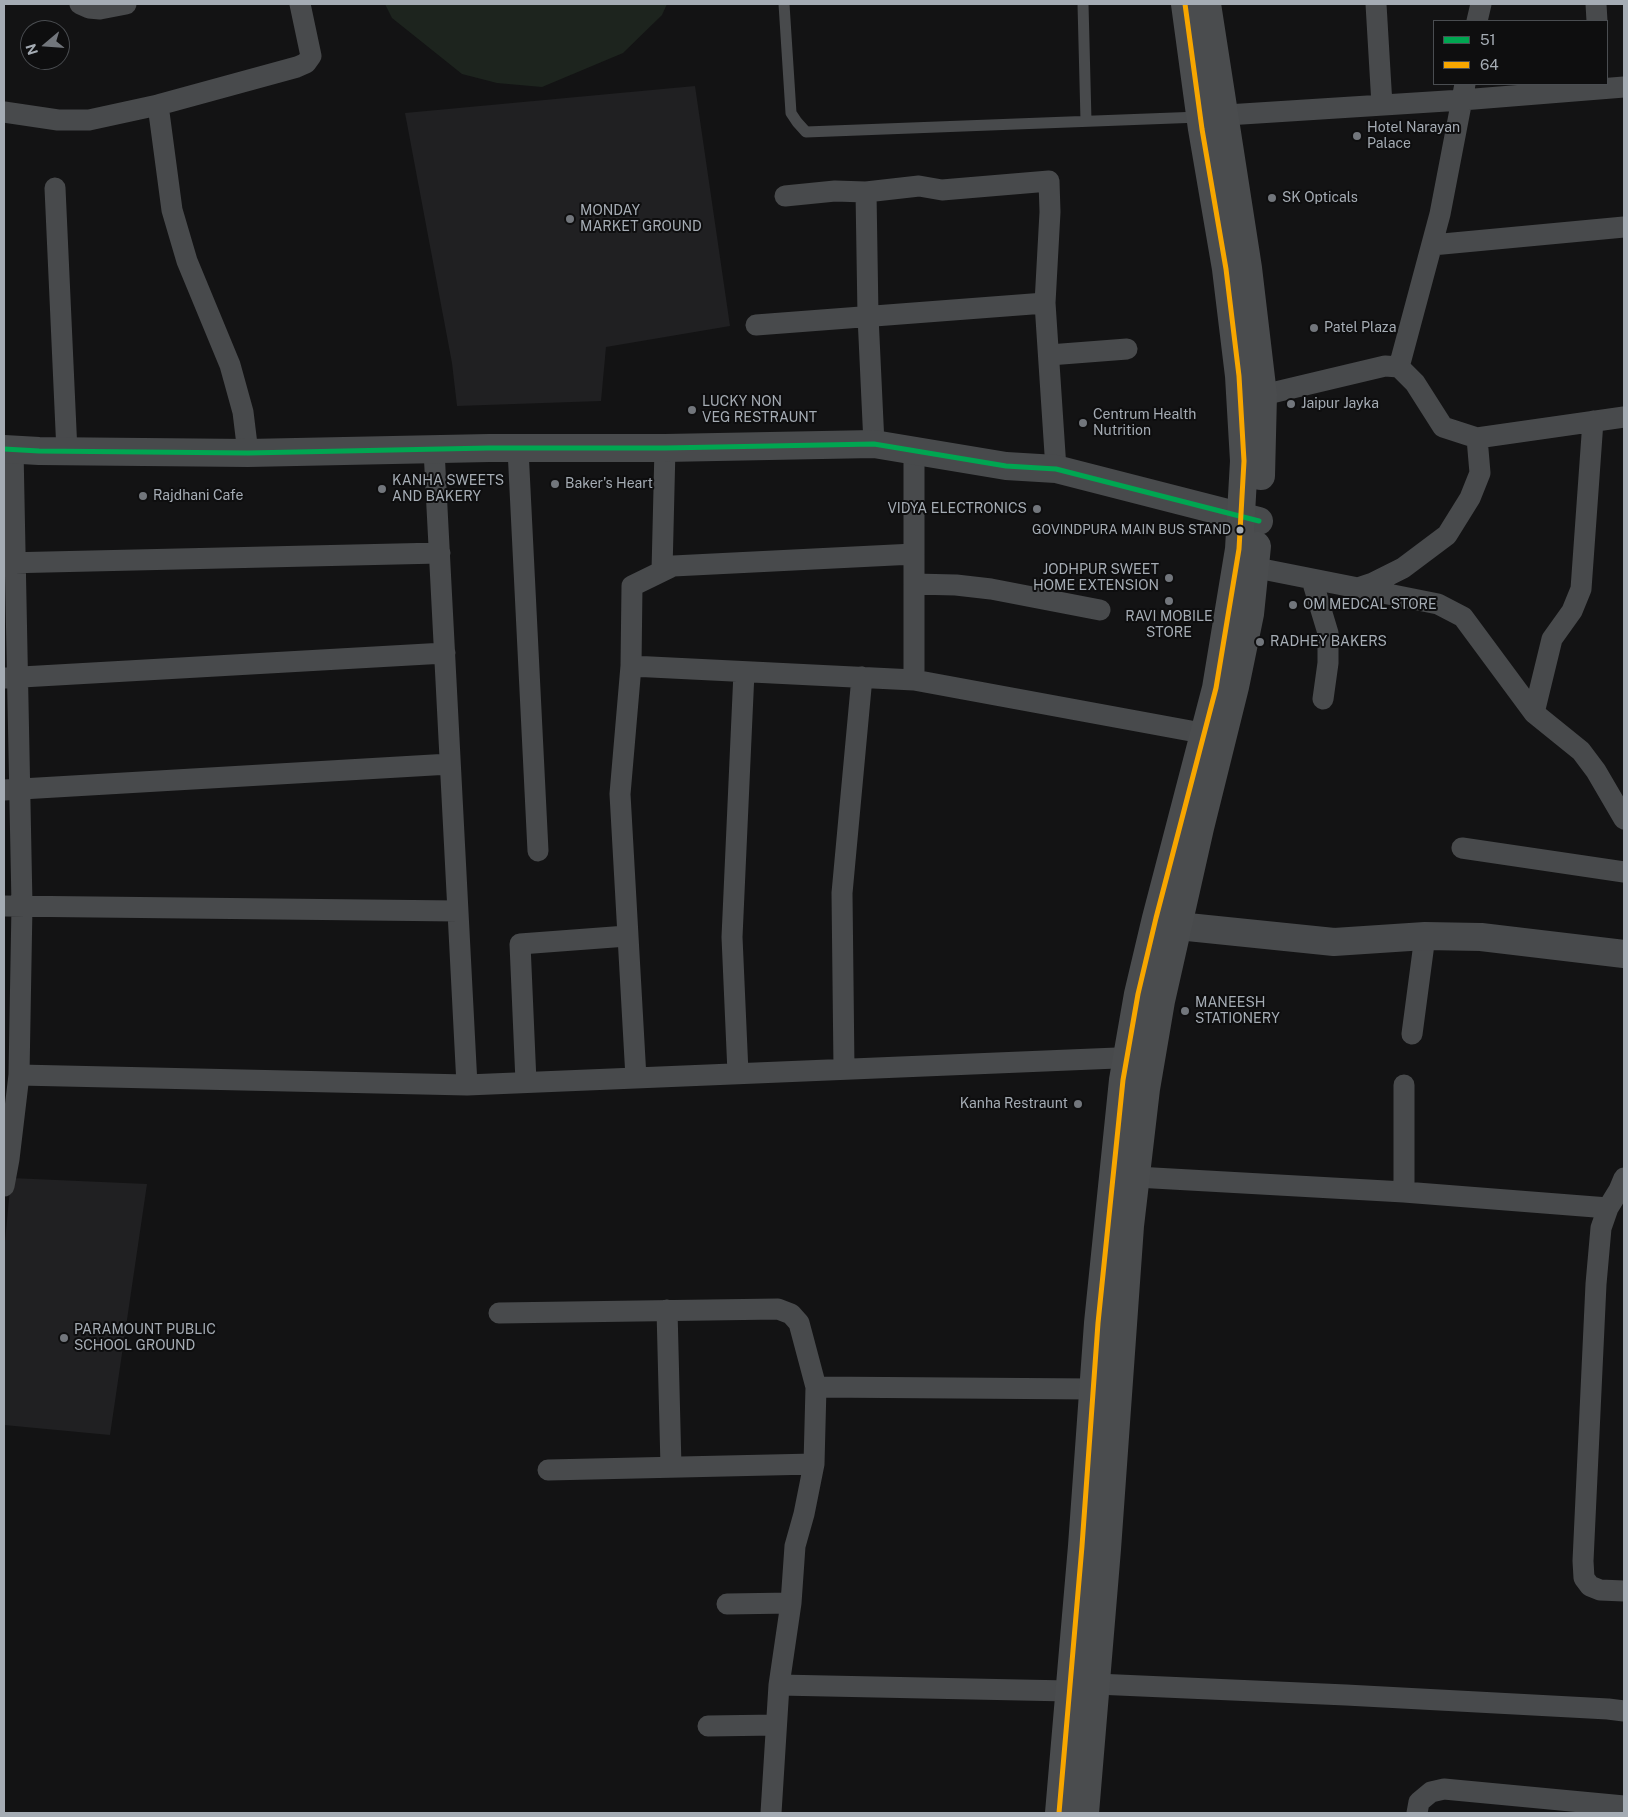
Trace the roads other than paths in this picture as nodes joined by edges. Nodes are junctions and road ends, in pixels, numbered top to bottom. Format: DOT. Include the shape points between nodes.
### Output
graph roads {
  1 [pos="80,4"];
  2 [pos="126,4"];
  3 [pos="300,4"];
  4 [pos="784,4"];
  5 [pos="1083,4"];
  6 [pos="1185,4"];
  7 [pos="1207,4"];
  8 [pos="1376,4"];
  9 [pos="1481,4"];
  10 [pos="1596,4"];
  11 [pos="1478,20"];
  12 [pos="1597,20"];
  13 [pos="1601,86"];
  14 [pos="1624,87"];
  15 [pos="1464,92"];
  16 [pos="158,105"];
  17 [pos="1382,105"];
  18 [pos="4,112"];
  19 [pos="1212,115"];
  20 [pos="1086,121"];
  21 [pos="55,188"];
  22 [pos="866,192"];
  23 [pos="785,196"];
  24 [pos="1624,227"];
  25 [pos="1432,245"];
  26 [pos="1045,303"];
  27 [pos="868,316"];
  28 [pos="756,325"];
  29 [pos="1126,349"];
  30 [pos="1049,355"];
  31 [pos="1399,367"];
  32 [pos="1263,395"];
  33 [pos="1624,417"];
  34 [pos="1593,421"];
  35 [pos="1477,438"];
  36 [pos="874,444"];
  37 [pos="665,448"];
  38 [pos="8,449"];
  39 [pos="518,449"];
  40 [pos="434,450"];
  41 [pos="914,451"];
  42 [pos="67,452"];
  43 [pos="248,452"];
  44 [pos="1056,469"];
  45 [pos="1250,519"];
  46 [pos="440,553"];
  47 [pos="914,554"];
  48 [pos="10,562"];
  49 [pos="1245,566"];
  50 [pos="662,572"];
  51 [pos="1312,580"];
  52 [pos="914,584"];
  53 [pos="1358,588"];
  54 [pos="1100,610"];
  55 [pos="445,653"];
  56 [pos="632,666"];
  57 [pos="744,672"];
  58 [pos="862,677"];
  59 [pos="11,678"];
  60 [pos="914,680"];
  61 [pos="1323,700"];
  62 [pos="1534,713"];
  63 [pos="1213,735"];
  64 [pos="450,764"];
  65 [pos="12,790"];
  66 [pos="1624,819"];
  67 [pos="1462,848"];
  68 [pos="538,851"];
  69 [pos="1624,872"];
  70 [pos="13,905"];
  71 [pos="458,911"];
  72 [pos="1167,922"];
  73 [pos="626,936"];
  74 [pos="1425,936"];
  75 [pos="1624,954"];
  76 [pos="1412,1034"];
  77 [pos="1139,1056"];
  78 [pos="844,1068"];
  79 [pos="738,1073"];
  80 [pos="19,1075"];
  81 [pos="636,1078"];
  82 [pos="526,1082"];
  83 [pos="466,1085"];
  84 [pos="1404,1086"];
  85 [pos="1136,1177"];
  86 [pos="1624,1178"];
  87 [pos="4,1186"];
  88 [pos="1404,1192"];
  89 [pos="1608,1208"];
  90 [pos="667,1310"];
  91 [pos="499,1314"];
  92 [pos="816,1387"];
  93 [pos="1093,1389"];
  94 [pos="814,1464"];
  95 [pos="671,1467"];
  96 [pos="548,1470"];
  97 [pos="1094,1548"];
  98 [pos="1624,1591"];
  99 [pos="791,1603"];
  100 [pos="727,1604"];
  101 [pos="1096,1684"];
  102 [pos="778,1685"];
  103 [pos="1069,1691"];
  104 [pos="1624,1711"];
  105 [pos="776,1725"];
  106 [pos="708,1726"];
  107 [pos="1624,1806"];
  108 [pos="771,1813"];
  109 [pos="1059,1813"];
  110 [pos="1085,1813"];
  111 [pos="1417,1813"];
  1 -- 2 [label="street" via="100,9"];
  3 -- 16 [label="street" via="311,56 306,63"];
  4 -- 20 [label="lane" via="791,113 806,132"];
  5 -- 20 [label="lane"];
  6 -- 19 [label="main road"];
  7 -- 19 [label="main road"];
  8 -- 17 [label="street"];
  9 -- 11 [label="street"];
  10 -- 12 [label="street"];
  13 -- 14 [label="street"];
  13 -- 15 [label="street"];
  15 -- 17 [label="street"];
  15 -- 25 [label="street"];
  16 -- 18 [label="street" via="89,120 58,120"];
  16 -- 43 [label="street" via="172,210 187,261 230,365 243,412"];
  17 -- 19 [label="street"];
  19 -- 20 [label="lane"];
  19 -- 32 [label="main road" via="1248,268"];
  19 -- 45 [label="main road"];
  21 -- 42 [label="street"];
  22 -- 23 [label="street" via="835,191"];
  22 -- 26 [label="street" via="919,186 942,190 1049,181"];
  22 -- 27 [label="street"];
  24 -- 25 [label="street"];
  25 -- 31 [label="street"];
  26 -- 27 [label="street"];
  26 -- 30 [label="street"];
  27 -- 28 [label="street"];
  27 -- 36 [label="street"];
  29 -- 30 [label="street"];
  30 -- 44 [label="street"];
  31 -- 32 [label="street" via="1385,366"];
  31 -- 35 [label="street" via="1415,383 1442,427"];
  32 -- 45 [label="main road"];
  33 -- 34 [label="street"];
  34 -- 35 [label="street"];
  34 -- 62 [label="street" via="1581,589 1572,611 1552,639"];
  35 -- 53 [label="street" via="1480,472 1470,498 1446,535 1403,568"];
  36 -- 37 [label="street"];
  36 -- 41 [label="street"];
  37 -- 39 [label="street"];
  37 -- 50 [label="street"];
  38 -- 42 [label="street"];
  38 -- 48 [label="street"];
  39 -- 40 [label="street"];
  39 -- 68 [label="street"];
  40 -- 43 [label="street"];
  40 -- 46 [label="street"];
  41 -- 44 [label="street" via="1006,466"];
  41 -- 47 [label="street"];
  42 -- 43 [label="street"];
  44 -- 45 [label="street"];
  45 -- 49 [label="main road"];
  46 -- 48 [label="street"];
  46 -- 55 [label="street"];
  47 -- 50 [label="street" via="673,566"];
  47 -- 52 [label="street"];
  48 -- 59 [label="street"];
  49 -- 51 [label="street"];
  49 -- 63 [label="main road" via="1250,614 1235,687"];
  50 -- 56 [label="street" via="632,586"];
  51 -- 53 [label="street"];
  51 -- 61 [label="street" via="1328,633"];
  52 -- 54 [label="street" via="991,589"];
  52 -- 60 [label="street"];
  53 -- 62 [label="street" via="1438,604 1463,617"];
  55 -- 59 [label="street"];
  55 -- 64 [label="street"];
  56 -- 57 [label="street"];
  56 -- 73 [label="street" via="620,794"];
  57 -- 58 [label="street"];
  57 -- 79 [label="street" via="732,937"];
  58 -- 60 [label="street"];
  58 -- 78 [label="street" via="842,893"];
  59 -- 65 [label="street"];
  60 -- 63 [label="street"];
  62 -- 66 [label="street" via="1581,751"];
  63 -- 72 [label="main road" via="1200,828"];
  64 -- 65 [label="street"];
  64 -- 71 [label="street"];
  65 -- 70 [label="street"];
  67 -- 69 [label="street"];
  70 -- 71 [label="street"];
  70 -- 80 [label="street"];
  71 -- 83 [label="street"];
  72 -- 74 [label="street" via="1334,942"];
  72 -- 77 [label="main road" via="1161,1001"];
  73 -- 81 [label="street"];
  73 -- 82 [label="street" via="520,944"];
  74 -- 75 [label="street" via="1481,937"];
  74 -- 76 [label="street"];
  77 -- 78 [label="street"];
  77 -- 85 [label="main road" via="1146,1089"];
  77 -- 93 [label="main road" via="1099,1313"];
  78 -- 79 [label="street"];
  79 -- 81 [label="street"];
  80 -- 83 [label="street"];
  80 -- 87 [label="street"];
  81 -- 82 [label="street"];
  82 -- 83 [label="street"];
  84 -- 88 [label="street"];
  85 -- 88 [label="street"];
  85 -- 97 [label="main road"];
  86 -- 89 [label="street"];
  88 -- 89 [label="street"];
  89 -- 98 [label="street" via="1601,1228 1596,1284 1583,1561 1584,1578 1590,1586 1600,1590"];
  90 -- 91 [label="street"];
  90 -- 92 [label="street" via="778,1309 791,1314 799,1323"];
  90 -- 95 [label="street"];
  92 -- 93 [label="street"];
  92 -- 94 [label="street"];
  93 -- 97 [label="main road"];
  94 -- 95 [label="street"];
  94 -- 99 [label="street" via="795,1546"];
  95 -- 96 [label="street"];
  97 -- 101 [label="main road"];
  97 -- 103 [label="main road"];
  99 -- 100 [label="street"];
  99 -- 102 [label="street"];
  101 -- 104 [label="street"];
  101 -- 110 [label="main road"];
  102 -- 103 [label="street"];
  102 -- 105 [label="street"];
  103 -- 109 [label="main road"];
  105 -- 106 [label="street"];
  105 -- 108 [label="street"];
  107 -- 111 [label="street" via="1444,1789 1431,1792 1419,1802"];
}
